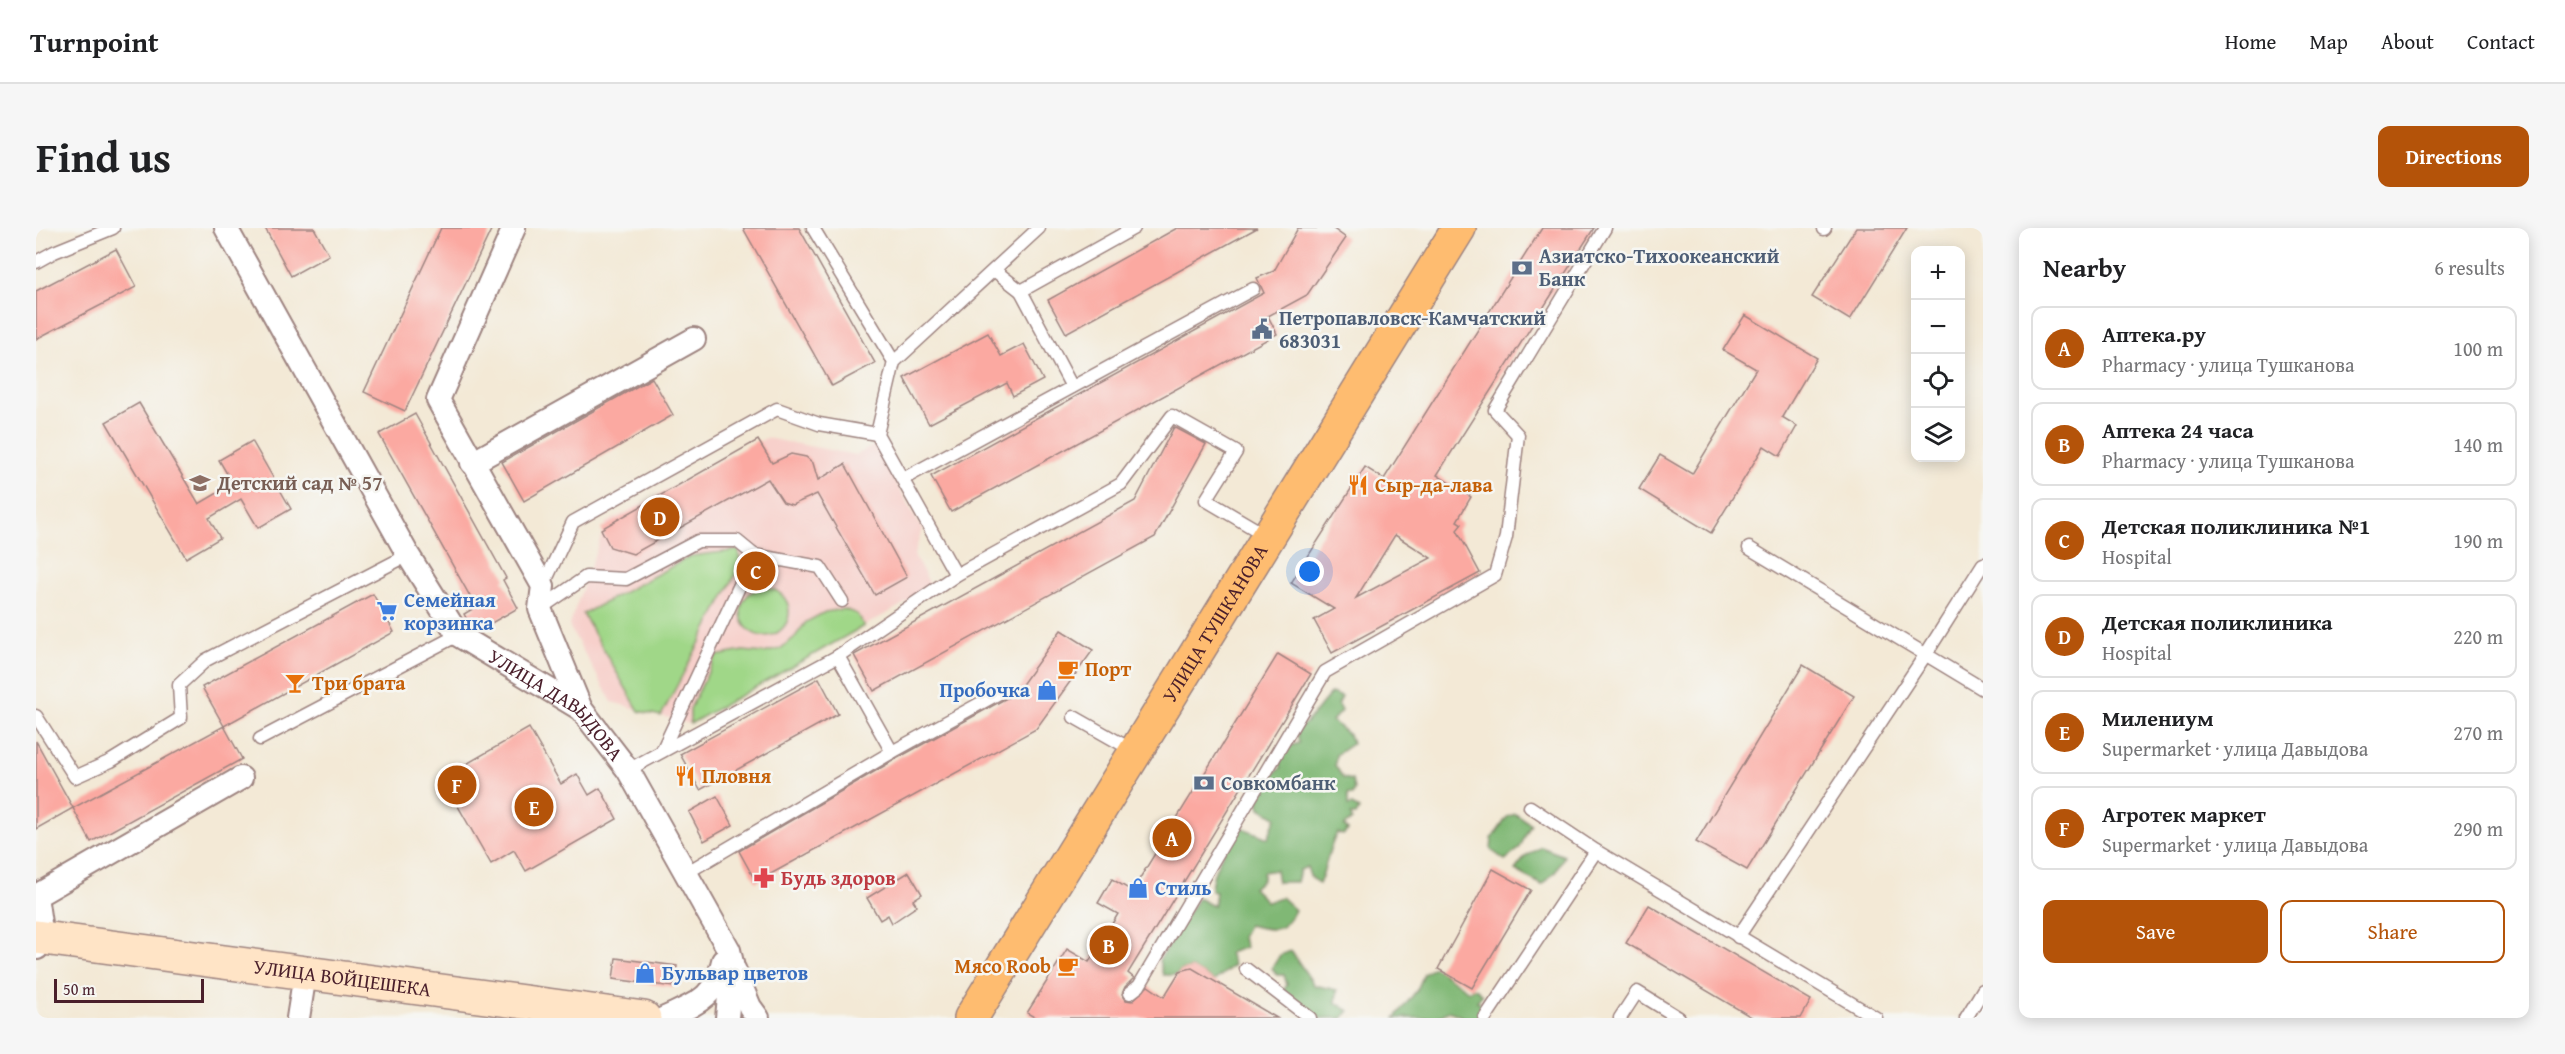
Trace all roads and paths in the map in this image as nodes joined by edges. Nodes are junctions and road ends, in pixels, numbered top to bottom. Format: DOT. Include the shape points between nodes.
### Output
graph roads {
  1 [pos="113,228"];
  2 [pos="225,228"];
  3 [pos="514,228"];
  4 [pos="813,228"];
  5 [pos="1039,228"];
  6 [pos="1134,228"];
  7 [pos="1459,228"];
  8 [pos="1605,228"];
  9 [pos="36,262"];
  10 [pos="994,270"];
  11 [pos="1253,289"];
  12 [pos="1020,291"];
  13 [pos="694,339"];
  14 [pos="894,362"];
  15 [pos="1072,387"];
  16 [pos="878,434"];
  17 [pos="472,463"];
  18 [pos="903,479"];
  19 [pos="1268,537"];
  20 [pos="1749,548"];
  21 [pos="408,555"];
  22 [pos="754,555"];
  23 [pos="1983,564"];
  24 [pos="956,575"];
  25 [pos="543,586"];
  26 [pos="842,601"];
  27 [pos="540,609"];
  28 [pos="458,635"];
  29 [pos="1926,654"];
  30 [pos="838,656"];
  31 [pos="1983,689"];
  32 [pos="1002,692"];
  33 [pos="581,709"];
  34 [pos="36,716"];
  35 [pos="1074,717"];
  36 [pos="260,739"];
  37 [pos="662,751"];
  38 [pos="1135,751"];
  39 [pos="892,752"];
  40 [pos="628,770"];
  41 [pos="241,778"];
  42 [pos="1530,807"];
  43 [pos="1596,850"];
  44 [pos="686,873"];
  45 [pos="36,896"];
  46 [pos="723,936"];
  47 [pos="1738,937"];
  48 [pos="38,941"];
  49 [pos="732,963"];
  50 [pos="1246,969"];
  51 [pos="305,974"];
  52 [pos="1983,990"];
  53 [pos="1130,993"];
  54 [pos="298,1018"];
  55 [pos="644,1018"];
  56 [pos="665,1018"];
  57 [pos="727,1018"];
  58 [pos="758,1018"];
  59 [pos="970,1018"];
  60 [pos="1310,1018"];
  61 [pos="1485,1018"];
  62 [pos="1620,1018"];
  63 [pos="1679,1018"];
  64 [pos="1876,1018"];
  65 [pos="1966,1018"];
  1 -- 9 [label="lane"];
  2 -- 21 [label="street, УЛИЦА ДАВЫДОВА"];
  3 -- 17 [label="street" via="438,400"];
  4 -- 14 [label="lane"];
  5 -- 10 [label="lane"];
  6 -- 12 [label="lane"];
  7 -- 19 [label="main road, УЛИЦА ТУШКАНОВА"];
  8 -- 53 [label="lane" via="1495,410 1518,435 1506,537 1495,575 1325,672 1139,986"];
  10 -- 12 [label="lane"];
  10 -- 14 [label="lane"];
  11 -- 15 [label="lane"];
  12 -- 15 [label="lane"];
  13 -- 17 [label="street"];
  14 -- 16 [label="lane"];
  15 -- 18 [label="lane"];
  16 -- 18 [label="lane"];
  16 -- 25 [label="lane" via="819,424 777,409 573,522"];
  17 -- 25 [label="street"];
  18 -- 24 [label="lane"];
  19 -- 24 [label="lane" via="1206,500 1236,452 1172,416 1121,484"];
  19 -- 38 [label="main road, УЛИЦА ТУШКАНОВА"];
  20 -- 29 [label="lane"];
  21 -- 28 [label="street, УЛИЦА ДАВЫДОВА"];
  21 -- 34 [label="lane" via="206,660 179,685 181,718 111,761 75,777"];
  22 -- 26 [label="lane" via="820,567"];
  22 -- 27 [label="lane" via="737,541 698,541 626,579 586,577"];
  22 -- 37 [label="lane"];
  23 -- 29 [label="lane"];
  24 -- 30 [label="lane"];
  25 -- 27 [label="street"];
  27 -- 33 [label="street"];
  28 -- 33 [label="street, УЛИЦА ДАВЫДОВА"];
  28 -- 36 [label="lane"];
  29 -- 31 [label="lane"];
  29 -- 47 [label="lane"];
  30 -- 37 [label="lane"];
  30 -- 39 [label="lane"];
  32 -- 39 [label="lane"];
  33 -- 40 [label="street, УЛИЦА ДАВЫДОВА"];
  35 -- 38 [label="lane"];
  37 -- 40 [label="lane"];
  38 -- 59 [label="main road, УЛИЦА ТУШКАНОВА"];
  39 -- 44 [label="lane"];
  40 -- 44 [label="street, УЛИЦА ДАВЫДОВА"];
  41 -- 45 [label="street"];
  42 -- 43 [label="lane"];
  43 -- 47 [label="lane"];
  43 -- 61 [label="lane"];
  44 -- 46 [label="street, УЛИЦА ДАВЫДОВА"];
  45 -- 48 [label="street, УЛИЦА ВОЙЦЕШЕКА"];
  46 -- 49 [label="street, УЛИЦА ДАВЫДОВА"];
  46 -- 56 [label="street" via="725,949 719,978 711,992 700,1002"];
  47 -- 64 [label="lane"];
  48 -- 51 [label="main road, УЛИЦА ВОЙЦЕШЕКА"];
  49 -- 57 [label="street, УЛИЦА ДАВЫДОВА"];
  49 -- 58 [label="street"];
  50 -- 60 [label="lane"];
  51 -- 54 [label="street"];
  51 -- 55 [label="main road, УЛИЦА ВОЙЦЕШЕКА"];
  52 -- 65 [label="lane"];
  62 -- 63 [label="lane" via="1637,992"];
}
